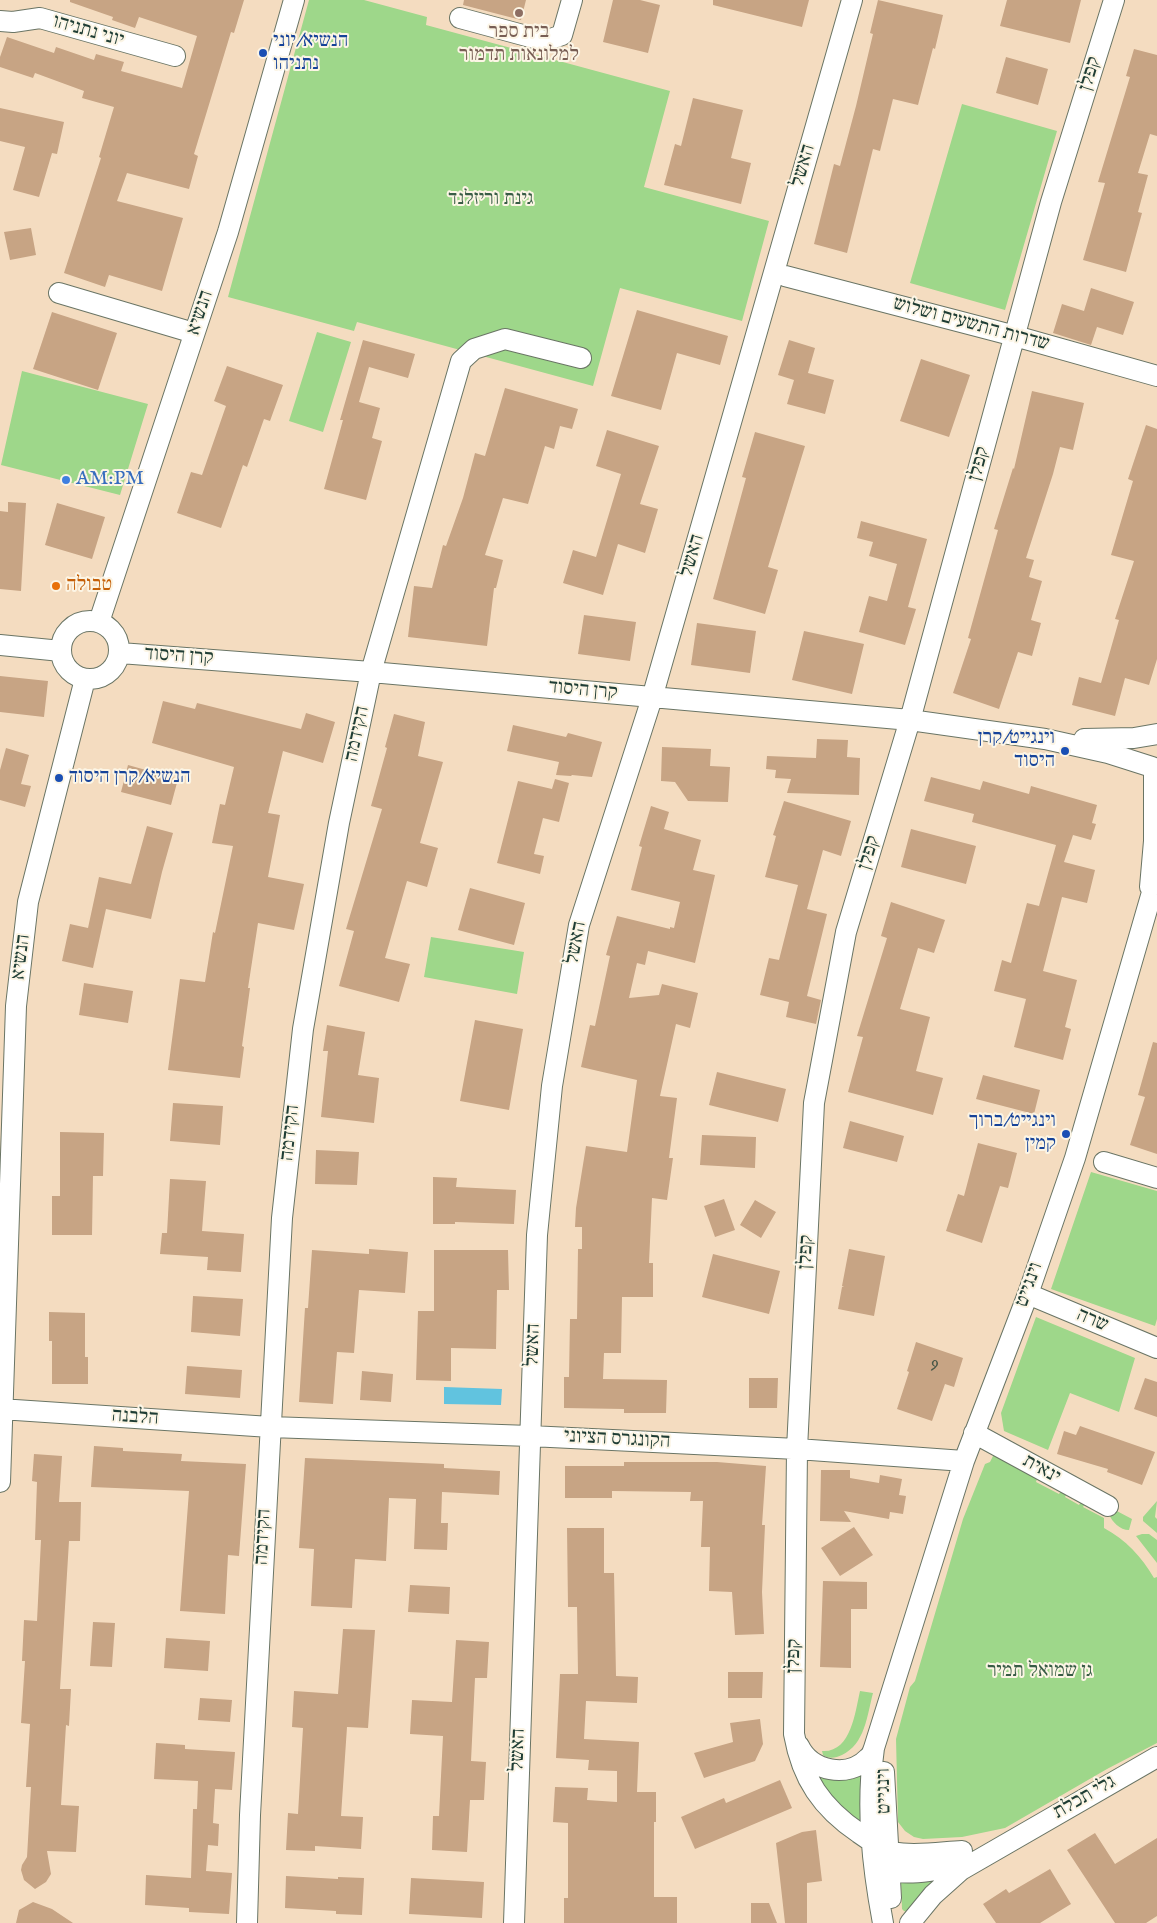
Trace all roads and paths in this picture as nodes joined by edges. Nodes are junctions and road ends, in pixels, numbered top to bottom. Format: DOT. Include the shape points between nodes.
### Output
graph roads {
  1 [pos="294,0"];
  2 [pos="572,0"];
  3 [pos="852,0"];
  4 [pos="1114,0"];
  5 [pos="460,18"];
  6 [pos="0,21"];
  7 [pos="175,56"];
  8 [pos="785,276"];
  9 [pos="59,293"];
  10 [pos="194,333"];
  11 [pos="1015,336"];
  12 [pos="580,358"];
  13 [pos="1157,376"];
  14 [pos="99,622"];
  15 [pos="0,645"];
  16 [pos="60,651"];
  17 [pos="120,653"];
  18 [pos="371,672"];
  19 [pos="84,679"];
  20 [pos="652,698"];
  21 [pos="910,720"];
  22 [pos="1157,734"];
  23 [pos="1045,739"];
  24 [pos="1154,771"];
  25 [pos="1157,875"];
  26 [pos="1150,896"];
  27 [pos="1104,1162"];
  28 [pos="1157,1178"];
  29 [pos="1028,1294"];
  30 [pos="1157,1348"];
  31 [pos="2,1409"];
  32 [pos="270,1426"];
  33 [pos="974,1433"];
  34 [pos="530,1436"];
  35 [pos="797,1449"];
  36 [pos="964,1461"];
  37 [pos="0,1482"];
  38 [pos="1108,1506"];
  39 [pos="898,1668"];
  40 [pos="794,1734"];
  41 [pos="874,1748"];
  42 [pos="1157,1757"];
  43 [pos="879,1844"];
  44 [pos="971,1854"];
  45 [pos="247,1923"];
  46 [pos="514,1923"];
  47 [pos="883,1923"];
  48 [pos="892,1923"];
  49 [pos="910,1923"];
  1 -- 10 [label="street, הנשיא" via="228,232"];
  2 -- 5 [label="street" via="562,35 545,41"];
  3 -- 20 [label="street, האשל"];
  4 -- 11 [label="street, קפלן" via="1051,202"];
  6 -- 7 [label="street, יוני נתניהו" via="40,18"];
  8 -- 11 [label="street, שדרות התשעים ושלוש"];
  9 -- 10 [label="street"];
  10 -- 14 [label="street, הנשיא"];
  11 -- 13 [label="street, שדרות התשעים ושלוש"];
  11 -- 21 [label="street, קפלן"];
  12 -- 18 [label="street, הקידמה" via="505,339 474,349 461,361"];
  14 -- 16 [label="street" via="78,623 64,637"];
  14 -- 17 [label="street" via="114,633"];
  15 -- 16 [label="street"];
  16 -- 19 [label="street" via="68,670"];
  17 -- 18 [label="street, קרן היסוד"];
  17 -- 19 [label="street" via="112,670 104,676 95,680"];
  18 -- 20 [label="street, קרן היסוד"];
  18 -- 32 [label="street, הקידמה" via="339,823 303,1029 282,1218"];
  19 -- 31 [label="street, הנשיא" via="28,902 16,1006"];
  20 -- 21 [label="street, קרן היסוד"];
  20 -- 34 [label="street, האשל" via="580,925 552,1086 537,1235"];
  21 -- 23 [label="street, קרן היסוד"];
  21 -- 35 [label="street, קפלן" via="846,932 814,1103"];
  22 -- 23 [label="street, קרן היסוד" via="1134,738"];
  22 -- 24 [label="street, וינגייט" via="1149,750"];
  23 -- 24 [label="street, קרן היסוד" via="1108,753"];
  24 -- 26 [label="street, וינגייט"];
  25 -- 26 [label="street, וינגייט"];
  26 -- 29 [label="street, וינגייט" via="1075,1158"];
  27 -- 28 [label="street"];
  29 -- 30 [label="street, שרה"];
  29 -- 33 [label="street, וינגייט"];
  31 -- 32 [label="street, הלבנה"];
  31 -- 37 [label="street, הנשיא"];
  32 -- 34 [label="street, הקונגרס הציוני"];
  32 -- 45 [label="street, הקידמה"];
  33 -- 36 [label="street, וינגייט"];
  33 -- 38 [label="street, ינאית"];
  34 -- 35 [label="street, הקונגרס הציוני"];
  34 -- 46 [label="street, האשל"];
  35 -- 36 [label="street, הקונגרס הציוני"];
  35 -- 40 [label="street, קפלן"];
  36 -- 39 [label="street, וינגייט"];
  39 -- 41 [label="street, וינגייט"];
  39 -- 43 [label="street, וינגייט" via="886,1736"];
  40 -- 41 [label="street" via="809,1759 825,1768 848,1769 858,1765"];
  40 -- 43 [label="street, קפלן" via="805,1774 819,1796 838,1818"];
  41 -- 43 [label="street, וינגייט" via="871,1770"];
  42 -- 44 [label="street, גלי תכלת" via="1012,1839"];
  43 -- 44 [label="street" via="891,1838 906,1849"];
  43 -- 44 [label="street, גלי תכלת" via="898,1872 960,1865"];
  43 -- 47 [label="street"];
  43 -- 48 [label="street"];
  44 -- 49 [label="street, גלי תכלת" via="961,1870 933,1895"];
}
